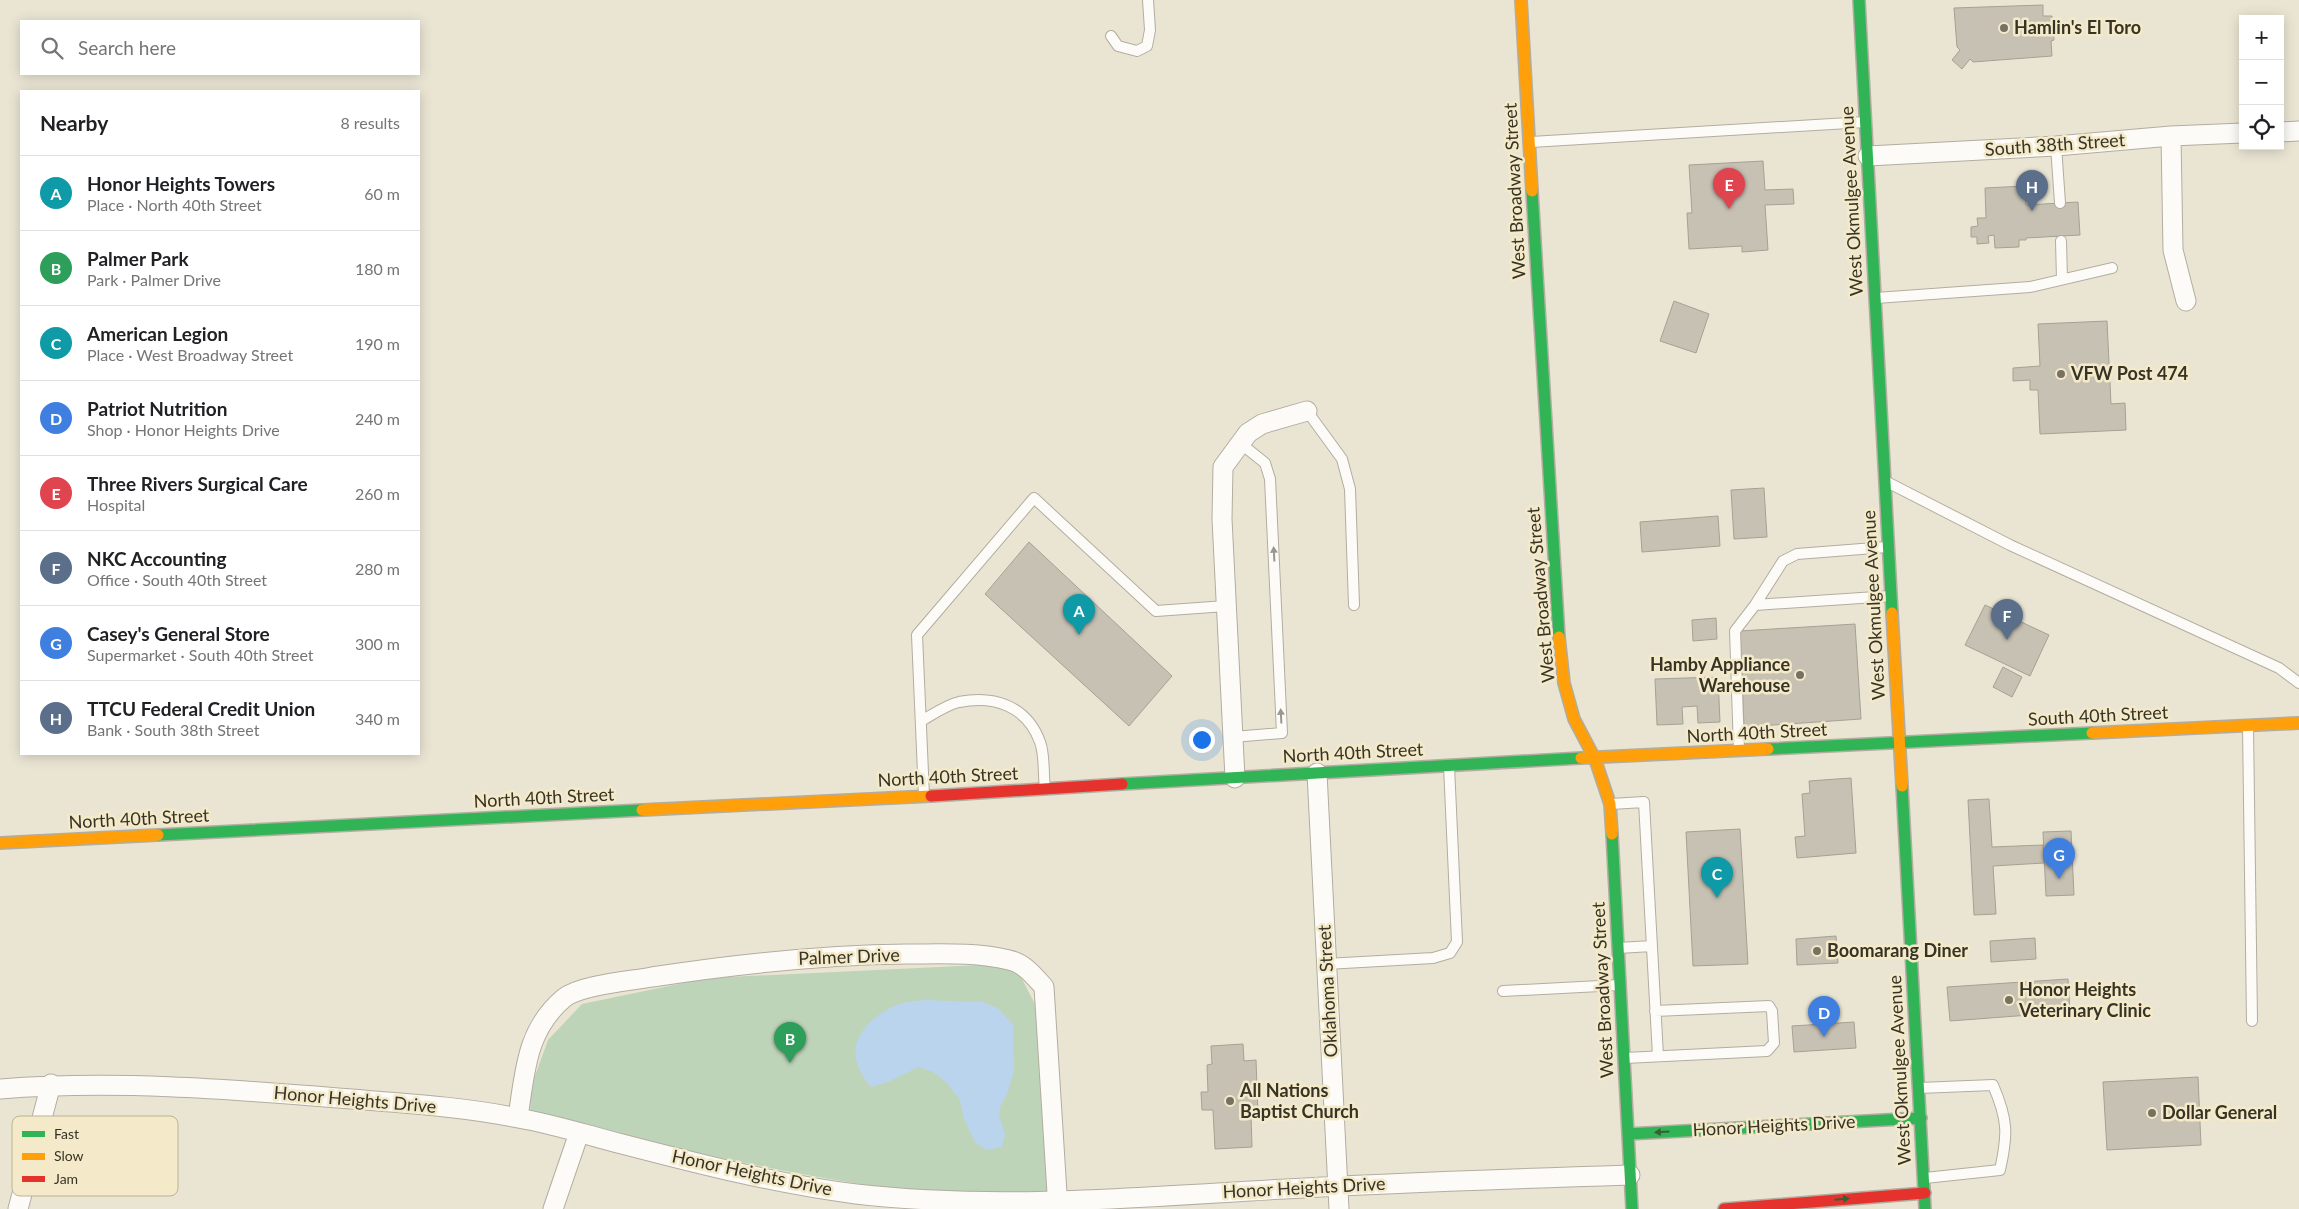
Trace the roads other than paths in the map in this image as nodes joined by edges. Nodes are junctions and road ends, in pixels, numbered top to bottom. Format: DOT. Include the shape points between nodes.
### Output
graph roads {
  1 [pos="1148,0"];
  2 [pos="1521,0"];
  3 [pos="1858,0"];
  4 [pos="1111,36"];
  5 [pos="1866,122"];
  6 [pos="2299,131"];
  7 [pos="2284,132"];
  8 [pos="2239,133"];
  9 [pos="2170,136"];
  10 [pos="1530,142"];
  11 [pos="2056,146"];
  12 [pos="1868,156"];
  13 [pos="2060,202"];
  14 [pos="2061,241"];
  15 [pos="2112,268"];
  16 [pos="2062,279"];
  17 [pos="1875,298"];
  18 [pos="2186,301"];
  19 [pos="1307,411"];
  20 [pos="1240,443"];
  21 [pos="1885,480"];
  22 [pos="1888,547"];
  23 [pos="1891,596"];
  24 [pos="1354,604"];
  25 [pos="1755,605"];
  26 [pos="1226,606"];
  27 [pos="2299,683"];
  28 [pos="921,721"];
  29 [pos="2299,723"];
  30 [pos="2280,724"];
  31 [pos="2248,726"];
  32 [pos="1233,736"];
  33 [pos="2299,736"];
  34 [pos="1898,743"];
  35 [pos="1738,751"];
  36 [pos="1595,759"];
  37 [pos="1448,765"];
  38 [pos="1317,773"];
  39 [pos="1235,778"];
  40 [pos="1045,789"];
  41 [pos="924,796"];
  42 [pos="1610,804"];
  43 [pos="0,843"];
  44 [pos="1652,946"];
  45 [pos="1618,948"];
  46 [pos="1326,964"];
  47 [pos="1620,985"];
  48 [pos="1503,991"];
  49 [pos="1655,1011"];
  50 [pos="2252,1021"];
  51 [pos="1658,1056"];
  52 [pos="1625,1058"];
  53 [pos="51,1084"];
  54 [pos="1919,1088"];
  55 [pos="0,1089"];
  56 [pos="43,1116"];
  57 [pos="518,1118"];
  58 [pos="1921,1118"];
  59 [pos="579,1133"];
  60 [pos="1628,1134"];
  61 [pos="1630,1174"];
  62 [pos="1924,1178"];
  63 [pos="1337,1186"];
  64 [pos="1924,1193"];
  65 [pos="21,1196"];
  66 [pos="854,1202"];
  67 [pos="1058,1206"];
  68 [pos="18,1209"];
  69 [pos="553,1209"];
  70 [pos="1339,1209"];
  71 [pos="1632,1209"];
  72 [pos="1724,1209"];
  73 [pos="1925,1209"];
  1 -- 4 [label="lane" via="1148,46 1137,51 1118,46"];
  2 -- 10 [label="street, West Broadway Street"];
  3 -- 5 [label="street, West Okmulgee Avenue"];
  5 -- 10 [label="lane"];
  5 -- 12 [label="street, West Okmulgee Avenue"];
  6 -- 7 [label="street"];
  8 -- 9 [label="street, South 38th Street"];
  9 -- 11 [label="street, South 38th Street"];
  9 -- 18 [label="street" via="2173,250"];
  10 -- 36 [label="street, West Broadway Street" via="1559,640 1564,683 1574,719"];
  11 -- 12 [label="street, South 38th Street"];
  11 -- 13 [label="lane"];
  12 -- 17 [label="street, West Okmulgee Avenue"];
  14 -- 16 [label="lane"];
  15 -- 16 [label="lane"];
  16 -- 17 [label="lane" via="2030,286"];
  17 -- 21 [label="street, West Okmulgee Avenue"];
  19 -- 20 [label="street" via="1262,424"];
  19 -- 24 [label="lane" via="1342,459 1350,489"];
  20 -- 26 [label="street" via="1226,461 1223,474"];
  32 -- 20 [label="lane, one-way" via="1282,734 1270,479 1265,463"];
  21 -- 22 [label="street, West Okmulgee Avenue"];
  21 -- 27 [label="lane" via="2010,545 2279,668"];
  22 -- 23 [label="street, West Okmulgee Avenue"];
  22 -- 25 [label="lane" via="1797,554 1783,561"];
  23 -- 25 [label="lane"];
  23 -- 34 [label="street, West Okmulgee Avenue"];
  25 -- 35 [label="lane" via="1735,631"];
  26 -- 28 [label="lane" via="1156,611 1034,498 917,635"];
  26 -- 32 [label="street"];
  28 -- 40 [label="lane" via="957,702 986,699 1004,704 1028,718 1040,743"];
  28 -- 41 [label="lane"];
  29 -- 30 [label="street, South 40th Street"];
  30 -- 31 [label="street, South 40th Street"];
  30 -- 33 [label="street"];
  31 -- 34 [label="street, South 40th Street"];
  31 -- 50 [label="lane"];
  32 -- 39 [label="street"];
  34 -- 35 [label="street, North 40th Street"];
  34 -- 54 [label="street, West Okmulgee Avenue"];
  35 -- 36 [label="street, North 40th Street"];
  36 -- 37 [label="street, North 40th Street"];
  36 -- 42 [label="street, West Broadway Street"];
  37 -- 38 [label="street, North 40th Street"];
  37 -- 46 [label="lane" via="1457,942 1450,953 1433,958"];
  38 -- 39 [label="street, North 40th Street"];
  38 -- 46 [label="street, Oklahoma Street"];
  39 -- 40 [label="street, North 40th Street"];
  40 -- 41 [label="street, North 40th Street"];
  41 -- 43 [label="street, North 40th Street"];
  42 -- 44 [label="lane" via="1644,802"];
  42 -- 45 [label="street, West Broadway Street"];
  44 -- 45 [label="lane"];
  44 -- 49 [label="lane"];
  45 -- 47 [label="street, West Broadway Street"];
  46 -- 63 [label="street, Oklahoma Street"];
  47 -- 48 [label="lane"];
  47 -- 52 [label="street, West Broadway Street"];
  49 -- 51 [label="lane"];
  49 -- 51 [label="lane" via="1764,1005 1772,1011 1774,1044 1768,1051"];
  51 -- 52 [label="lane"];
  52 -- 60 [label="street, West Broadway Street"];
  53 -- 55 [label="street, Honor Heights Drive"];
  53 -- 56 [label="street"];
  53 -- 57 [label="street, Honor Heights Drive" via="272,1093 453,1108"];
  54 -- 58 [label="street, West Okmulgee Avenue"];
  54 -- 62 [label="lane" via="1993,1085 2004,1110 2006,1143 2000,1170"];
  57 -- 59 [label="street, Honor Heights Drive"];
  57 -- 67 [label="street, Palmer Drive" via="534,1034 566,997 580,991 735,965 841,955 974,954 1011,960 1028,970 1044,987"];
  58 -- 60 [label="street, Honor Heights Drive, one-way"];
  58 -- 62 [label="street, West Okmulgee Avenue"];
  59 -- 66 [label="street, Honor Heights Drive"];
  59 -- 69 [label="street"];
  60 -- 61 [label="street, West Broadway Street"];
  61 -- 63 [label="street, Honor Heights Drive"];
  61 -- 71 [label="street, West Broadway Street"];
  62 -- 64 [label="street, West Okmulgee Avenue"];
  63 -- 67 [label="street, Honor Heights Drive"];
  63 -- 70 [label="street, Oklahoma Street"];
  72 -- 64 [label="street, one-way"];
  64 -- 73 [label="street, West Okmulgee Avenue"];
  65 -- 68 [label="street"];
  66 -- 67 [label="street, Honor Heights Drive"];
}
